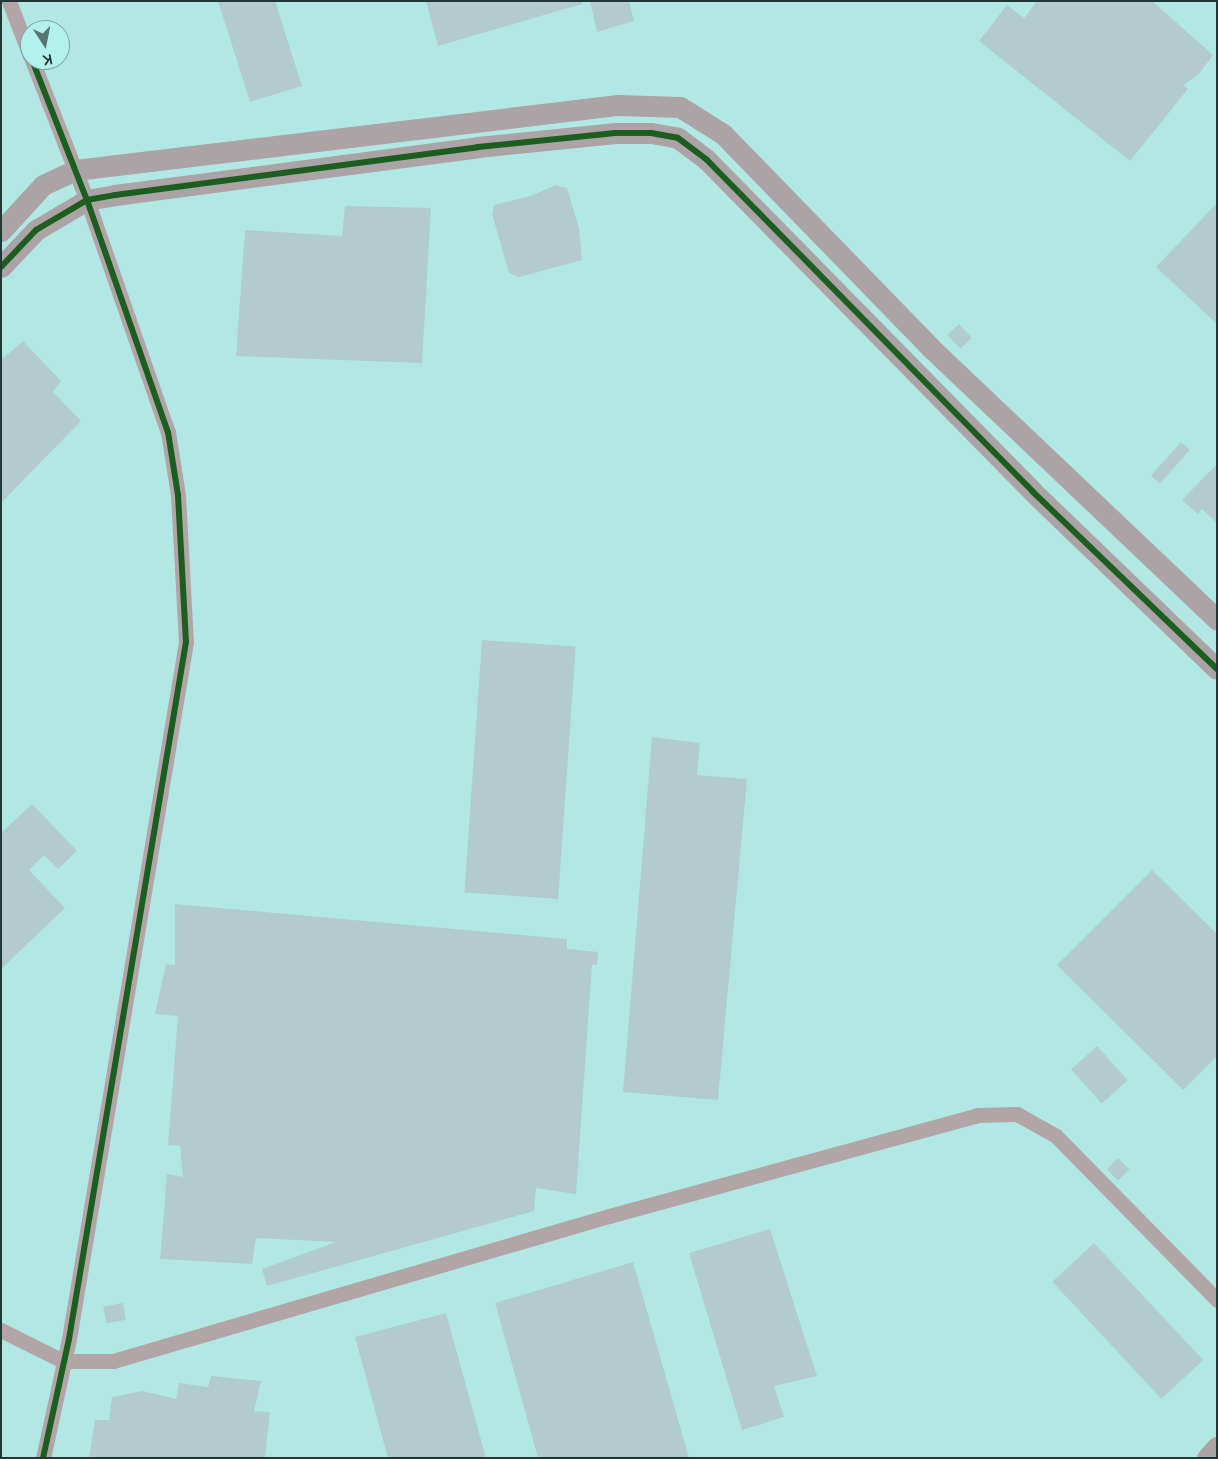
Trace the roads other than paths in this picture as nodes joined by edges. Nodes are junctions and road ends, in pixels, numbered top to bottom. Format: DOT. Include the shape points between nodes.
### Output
graph roads {
  1 [pos="9,1"];
  2 [pos="20,30"];
  3 [pos="36,70"];
  4 [pos="75,170"];
  5 [pos="87,200"];
  6 [pos="1,231"];
  7 [pos="1,267"];
  8 [pos="1217,619"];
  9 [pos="1217,669"];
  10 [pos="1217,1300"];
  11 [pos="1,1330"];
  12 [pos="63,1361"];
  13 [pos="1217,1447"];
  14 [pos="43,1458"];
  15 [pos="1207,1458"];
  1 -- 2 [label="street"];
  3 -- 4 [label="street"];
  4 -- 5 [label="street"];
  4 -- 6 [label="street" via="43,185"];
  4 -- 8 [label="street" via="618,105 680,107 723,134 932,349"];
  5 -- 7 [label="street" via="36,230"];
  5 -- 9 [label="street" via="478,147 615,133 651,133 678,138 707,160 1033,492"];
  5 -- 12 [label="street" via="168,432 178,494 186,642"];
  10 -- 12 [label="street" via="1056,1136 1017,1114 978,1115 609,1216 113,1361"];
  11 -- 12 [label="street"];
  12 -- 14 [label="street"];
  13 -- 15 [label="street"];
}
